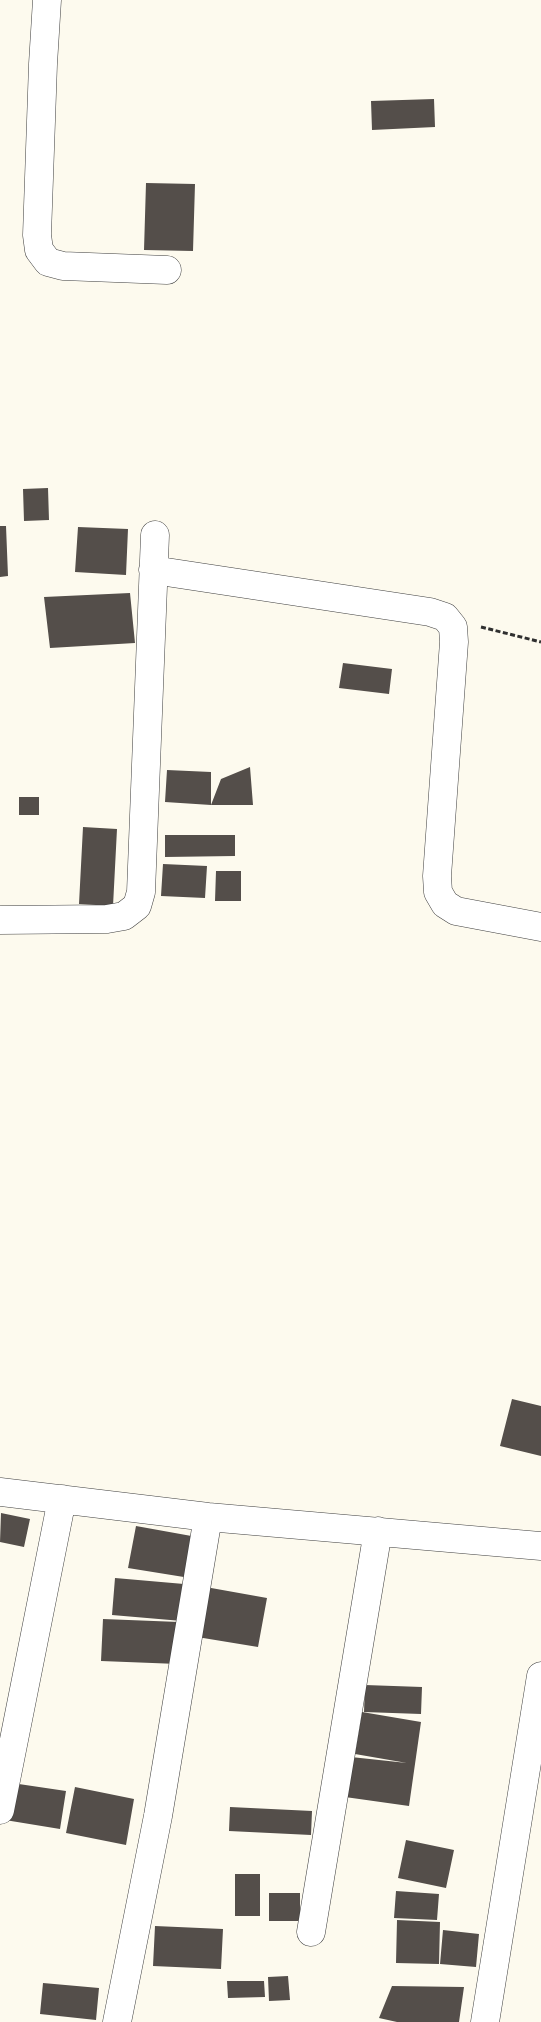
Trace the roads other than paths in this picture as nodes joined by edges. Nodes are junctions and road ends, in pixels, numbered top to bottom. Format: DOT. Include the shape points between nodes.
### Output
graph roads {
  1 [pos="47,0"];
  2 [pos="167,270"];
  3 [pos="154,535"];
  4 [pos="153,570"];
  5 [pos="0,920"];
  6 [pos="541,927"];
  7 [pos="0,1492"];
  8 [pos="62,1499"];
  9 [pos="208,1516"];
  10 [pos="378,1531"];
  11 [pos="541,1546"];
  12 [pos="541,1676"];
  13 [pos="0,1810"];
  14 [pos="311,1932"];
  15 [pos="117,2022"];
  16 [pos="485,2022"];
  1 -- 2 [label="street" via="36,235 38,250 48,262 62,266"];
  3 -- 4 [label="street"];
  4 -- 5 [label="street" via="138,906 124,916 107,919"];
  4 -- 6 [label="street" via="430,612 445,617 453,628 454,642 438,892 445,904 456,911"];
  7 -- 8 [label="street"];
  8 -- 9 [label="street"];
  8 -- 13 [label="street"];
  9 -- 10 [label="street"];
  9 -- 15 [label="street" via="158,1816"];
  10 -- 11 [label="street"];
  10 -- 14 [label="street"];
  12 -- 16 [label="street"];
}
